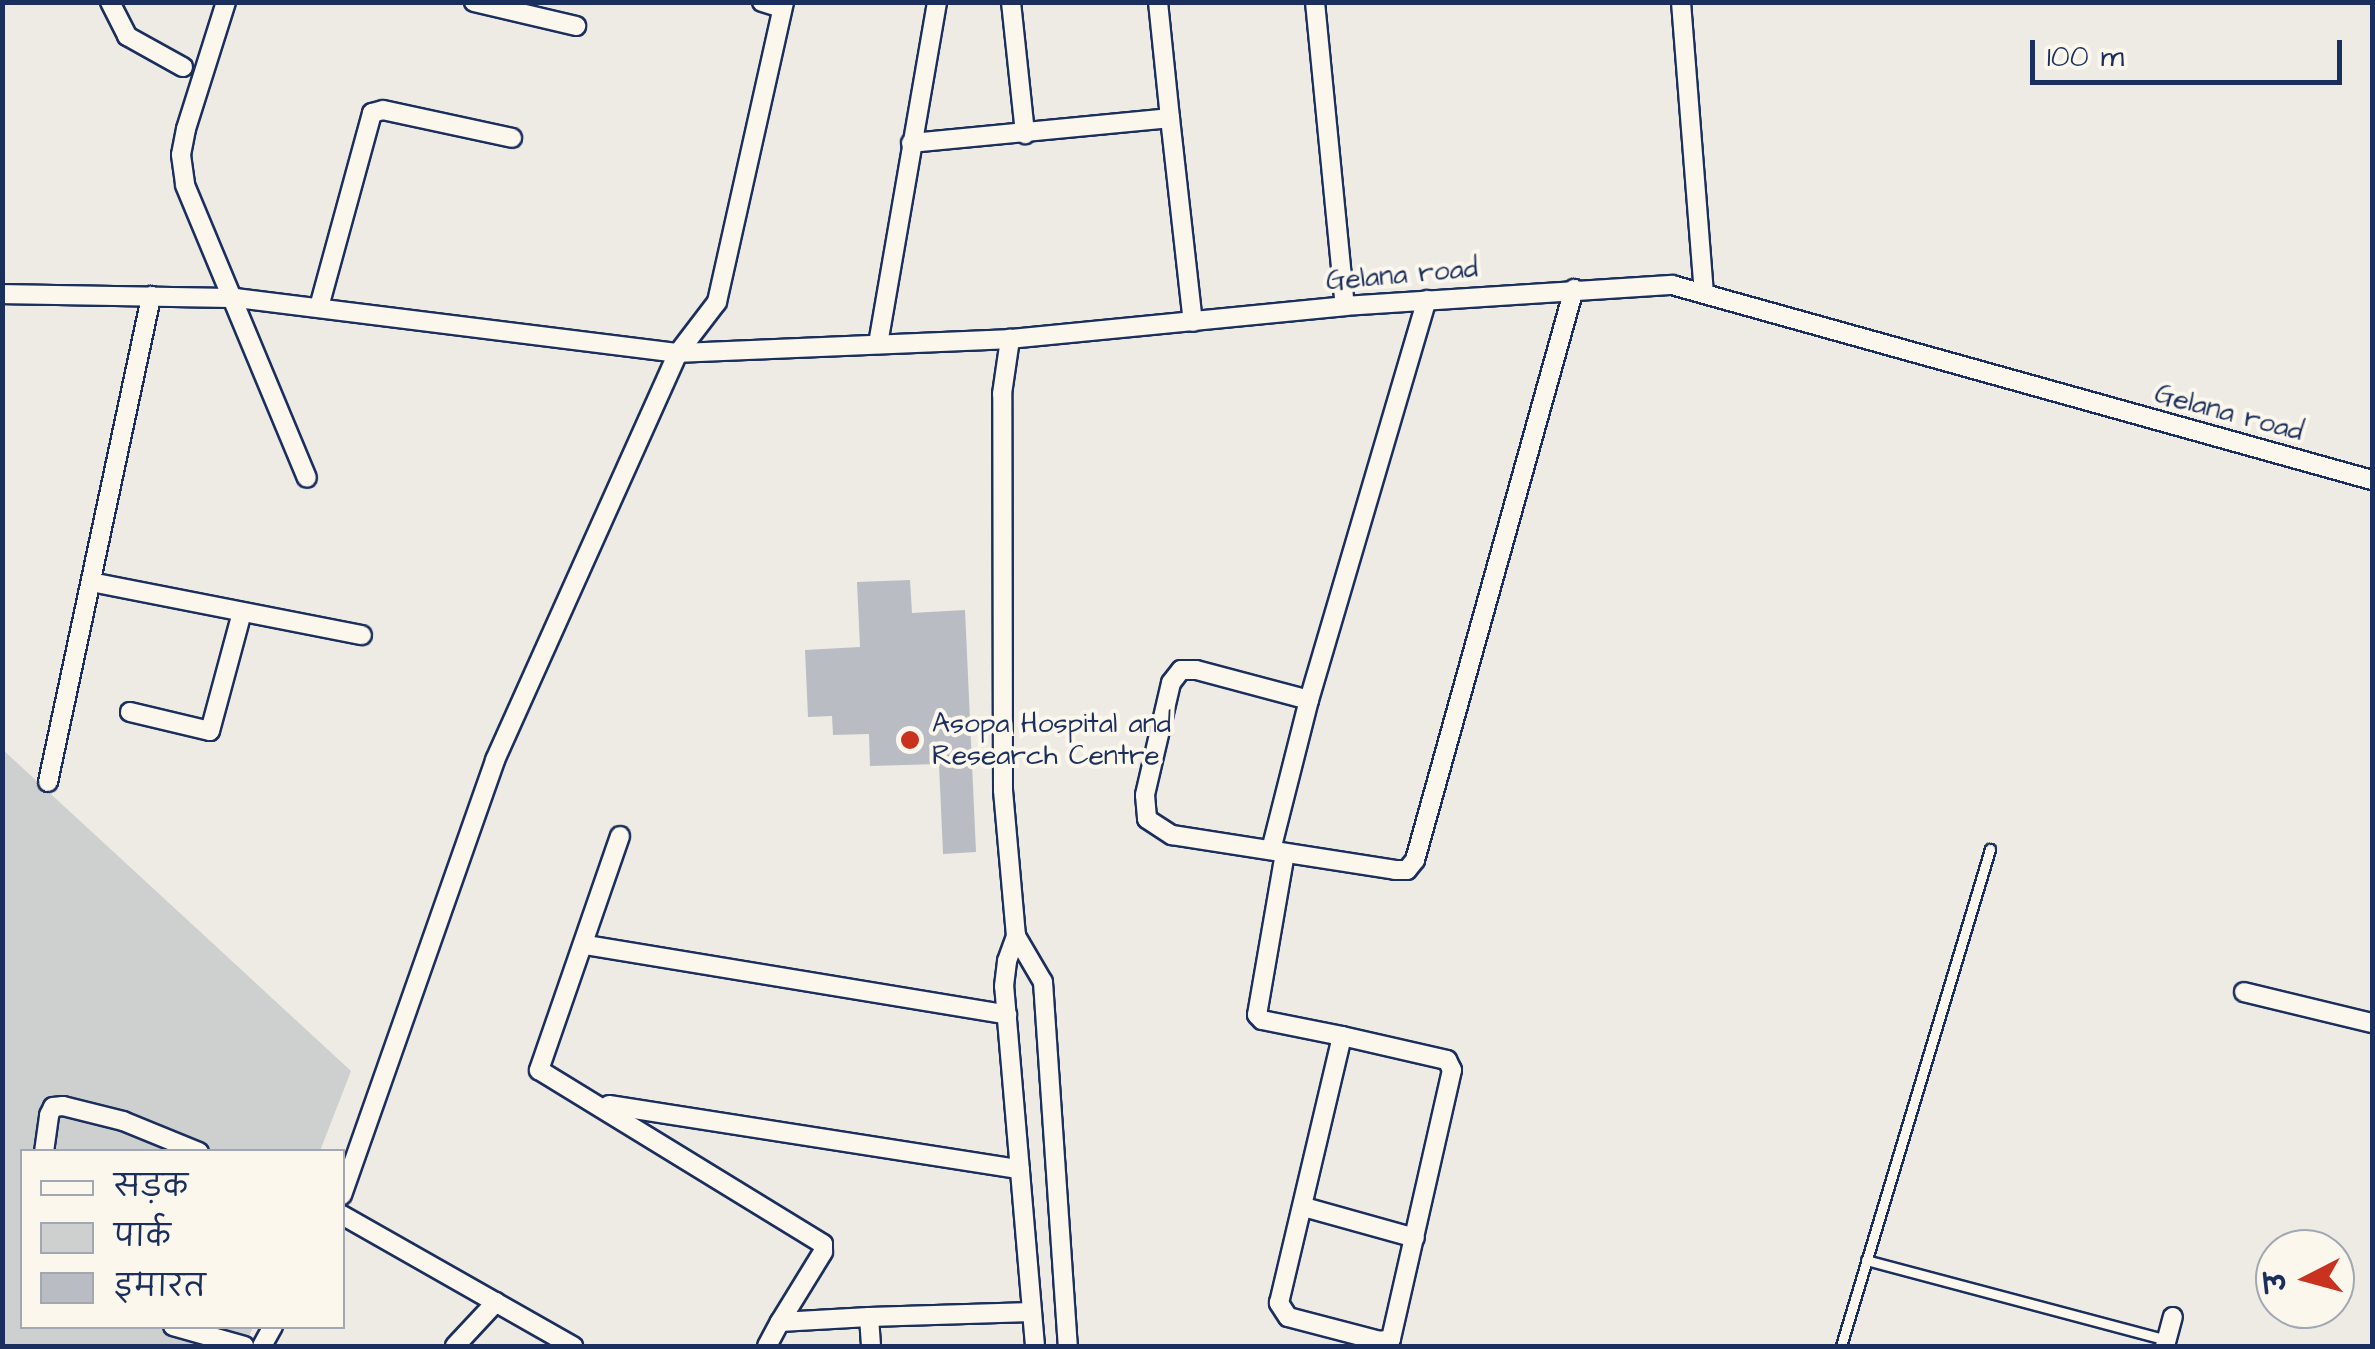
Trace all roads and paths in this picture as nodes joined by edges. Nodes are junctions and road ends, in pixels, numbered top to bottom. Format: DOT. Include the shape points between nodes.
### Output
graph roads {
  1 [pos="110,2"];
  2 [pos="226,2"];
  3 [pos="474,2"];
  4 [pos="762,2"];
  5 [pos="936,2"];
  6 [pos="1011,2"];
  7 [pos="1158,2"];
  8 [pos="1315,2"];
  9 [pos="1681,2"];
  10 [pos="783,5"];
  11 [pos="576,26"];
  12 [pos="184,66"];
  13 [pos="1170,118"];
  14 [pos="1025,134"];
  15 [pos="512,138"];
  16 [pos="911,143"];
  17 [pos="1574,288"];
  18 [pos="1704,292"];
  19 [pos="2,294"];
  20 [pos="151,296"];
  21 [pos="236,298"];
  22 [pos="1428,300"];
  23 [pos="319,306"];
  24 [pos="1344,306"];
  25 [pos="1193,322"];
  26 [pos="1010,339"];
  27 [pos="878,344"];
  28 [pos="678,353"];
  29 [pos="307,478"];
  30 [pos="2372,480"];
  31 [pos="91,582"];
  32 [pos="242,612"];
  33 [pos="362,635"];
  34 [pos="1309,700"];
  35 [pos="130,712"];
  36 [pos="48,782"];
  37 [pos="620,836"];
  38 [pos="1990,850"];
  39 [pos="1278,852"];
  40 [pos="1016,936"];
  41 [pos="586,945"];
  42 [pos="2244,992"];
  43 [pos="1007,1015"];
  44 [pos="2372,1023"];
  45 [pos="1342,1036"];
  46 [pos="598,1103"];
  47 [pos="44,1149"];
  48 [pos="191,1149"];
  49 [pos="1020,1168"];
  50 [pos="345,1186"];
  51 [pos="1304,1207"];
  52 [pos="345,1218"];
  53 [pos="1416,1238"];
  54 [pos="1866,1260"];
  55 [pos="496,1302"];
  56 [pos="1032,1312"];
  57 [pos="869,1317"];
  58 [pos="2173,1317"];
  59 [pos="780,1322"];
  60 [pos="184,1329"];
  61 [pos="2166,1343"];
  62 [pos="244,1346"];
  63 [pos="455,1346"];
  64 [pos="573,1346"];
  65 [pos="768,1346"];
  66 [pos="872,1346"];
  67 [pos="1035,1346"];
  68 [pos="1068,1346"];
  69 [pos="1841,1346"];
  1 -- 12 [label="street" via="127,36"];
  2 -- 21 [label="street" via="181,155 185,185"];
  3 -- 11 [label="street"];
  4 -- 10 [label="street"];
  5 -- 16 [label="street"];
  6 -- 14 [label="street"];
  7 -- 13 [label="street"];
  8 -- 24 [label="street"];
  9 -- 18 [label="street"];
  10 -- 28 [label="street" via="724,282 706,321"];
  13 -- 14 [label="street"];
  13 -- 25 [label="street"];
  14 -- 16 [label="street"];
  15 -- 23 [label="street" via="372,113"];
  16 -- 27 [label="street"];
  17 -- 18 [label="street, Gelana road" via="1649,283"];
  17 -- 22 [label="street, Gelana road"];
  17 -- 39 [label="street" via="1415,860 1407,870 1396,870"];
  18 -- 30 [label="street, Gelana road"];
  19 -- 20 [label="street, Gelana road"];
  20 -- 21 [label="street, Gelana road"];
  20 -- 31 [label="street"];
  21 -- 23 [label="street, Gelana road"];
  21 -- 29 [label="street"];
  22 -- 24 [label="street, Gelana road"];
  22 -- 34 [label="street"];
  23 -- 28 [label="street, Gelana road"];
  24 -- 25 [label="street, Gelana road"];
  25 -- 26 [label="street, Gelana road"];
  26 -- 27 [label="street, Gelana road"];
  26 -- 40 [label="street" via="1002,394 1003,790"];
  27 -- 28 [label="street, Gelana road"];
  28 -- 50 [label="street" via="495,760"];
  31 -- 32 [label="street"];
  31 -- 36 [label="street"];
  32 -- 33 [label="street"];
  32 -- 35 [label="street" via="210,731"];
  34 -- 39 [label="street"];
  34 -- 39 [label="street" via="1181,670 1171,684 1145,795 1147,820 1172,835"];
  37 -- 41 [label="street"];
  38 -- 54 [label="lane"];
  39 -- 45 [label="street" via="1257,1015"];
  40 -- 43 [label="street" via="1006,961"];
  40 -- 68 [label="street" via="1043,982"];
  41 -- 43 [label="street"];
  41 -- 46 [label="street" via="540,1070"];
  42 -- 44 [label="street"];
  43 -- 49 [label="street"];
  45 -- 51 [label="street"];
  45 -- 53 [label="street" via="1447,1060 1452,1070"];
  46 -- 49 [label="street"];
  46 -- 59 [label="street" via="823,1244"];
  47 -- 48 [label="street" via="49,1115 63,1106"];
  49 -- 56 [label="street"];
  51 -- 53 [label="street"];
  51 -- 53 [label="street" via="1280,1303 1288,1318 1390,1339"];
  52 -- 55 [label="street"];
  54 -- 61 [label="lane"];
  54 -- 69 [label="lane"];
  55 -- 63 [label="street"];
  55 -- 64 [label="street"];
  56 -- 57 [label="street"];
  56 -- 67 [label="street"];
  57 -- 59 [label="street"];
  57 -- 66 [label="street"];
  58 -- 61 [label="street"];
  59 -- 65 [label="street"];
  60 -- 62 [label="street"];
}
